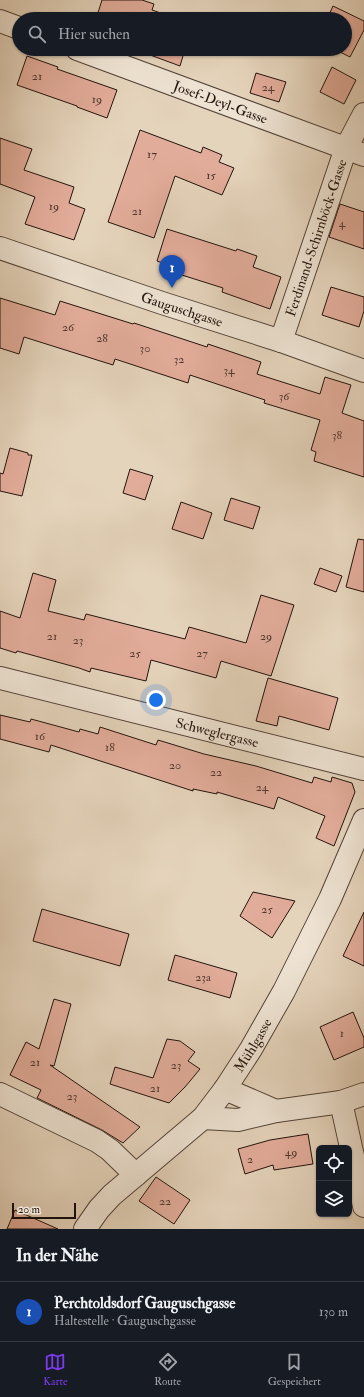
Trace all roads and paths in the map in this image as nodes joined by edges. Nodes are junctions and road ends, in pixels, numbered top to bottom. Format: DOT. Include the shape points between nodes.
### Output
graph roads {
  1 [pos="0,21"];
  2 [pos="12,25"];
  3 [pos="96,56"];
  4 [pos="364,114"];
  5 [pos="355,152"];
  6 [pos="0,248"];
  7 [pos="281,341"];
  8 [pos="364,371"];
  9 [pos="0,678"];
  10 [pos="364,769"];
  11 [pos="364,820"];
  12 [pos="225,1089"];
  13 [pos="0,1094"];
  14 [pos="364,1094"];
  15 [pos="341,1102"];
  16 [pos="276,1111"];
  17 [pos="203,1118"];
  18 [pos="136,1175"];
  19 [pos="364,1206"];
  20 [pos="85,1229"];
  1 -- 2 [label="street"];
  3 -- 5 [label="street, Josef-Deyl-Gasse"];
  4 -- 5 [label="street, Ferdinand-Schirnböck-Gasse"];
  5 -- 7 [label="street, Ferdinand-Schirnböck-Gasse"];
  6 -- 7 [label="street, Gauguschgasse"];
  7 -- 8 [label="street, Gauguschgasse"];
  9 -- 10 [label="street, Schweglergasse"];
  11 -- 12 [label="street, Mühlgasse" via="330,899 284,991 251,1050"];
  12 -- 16 [label="street"];
  12 -- 17 [label="street, Mühlgasse"];
  13 -- 18 [label="street" via="97,1141"];
  14 -- 15 [label="street"];
  15 -- 16 [label="street"];
  15 -- 19 [label="street"];
  16 -- 17 [label="street" via="238,1120"];
  17 -- 18 [label="street, Mühlgasse"];
  18 -- 20 [label="street, Mühlgasse" via="112,1195"];
}
